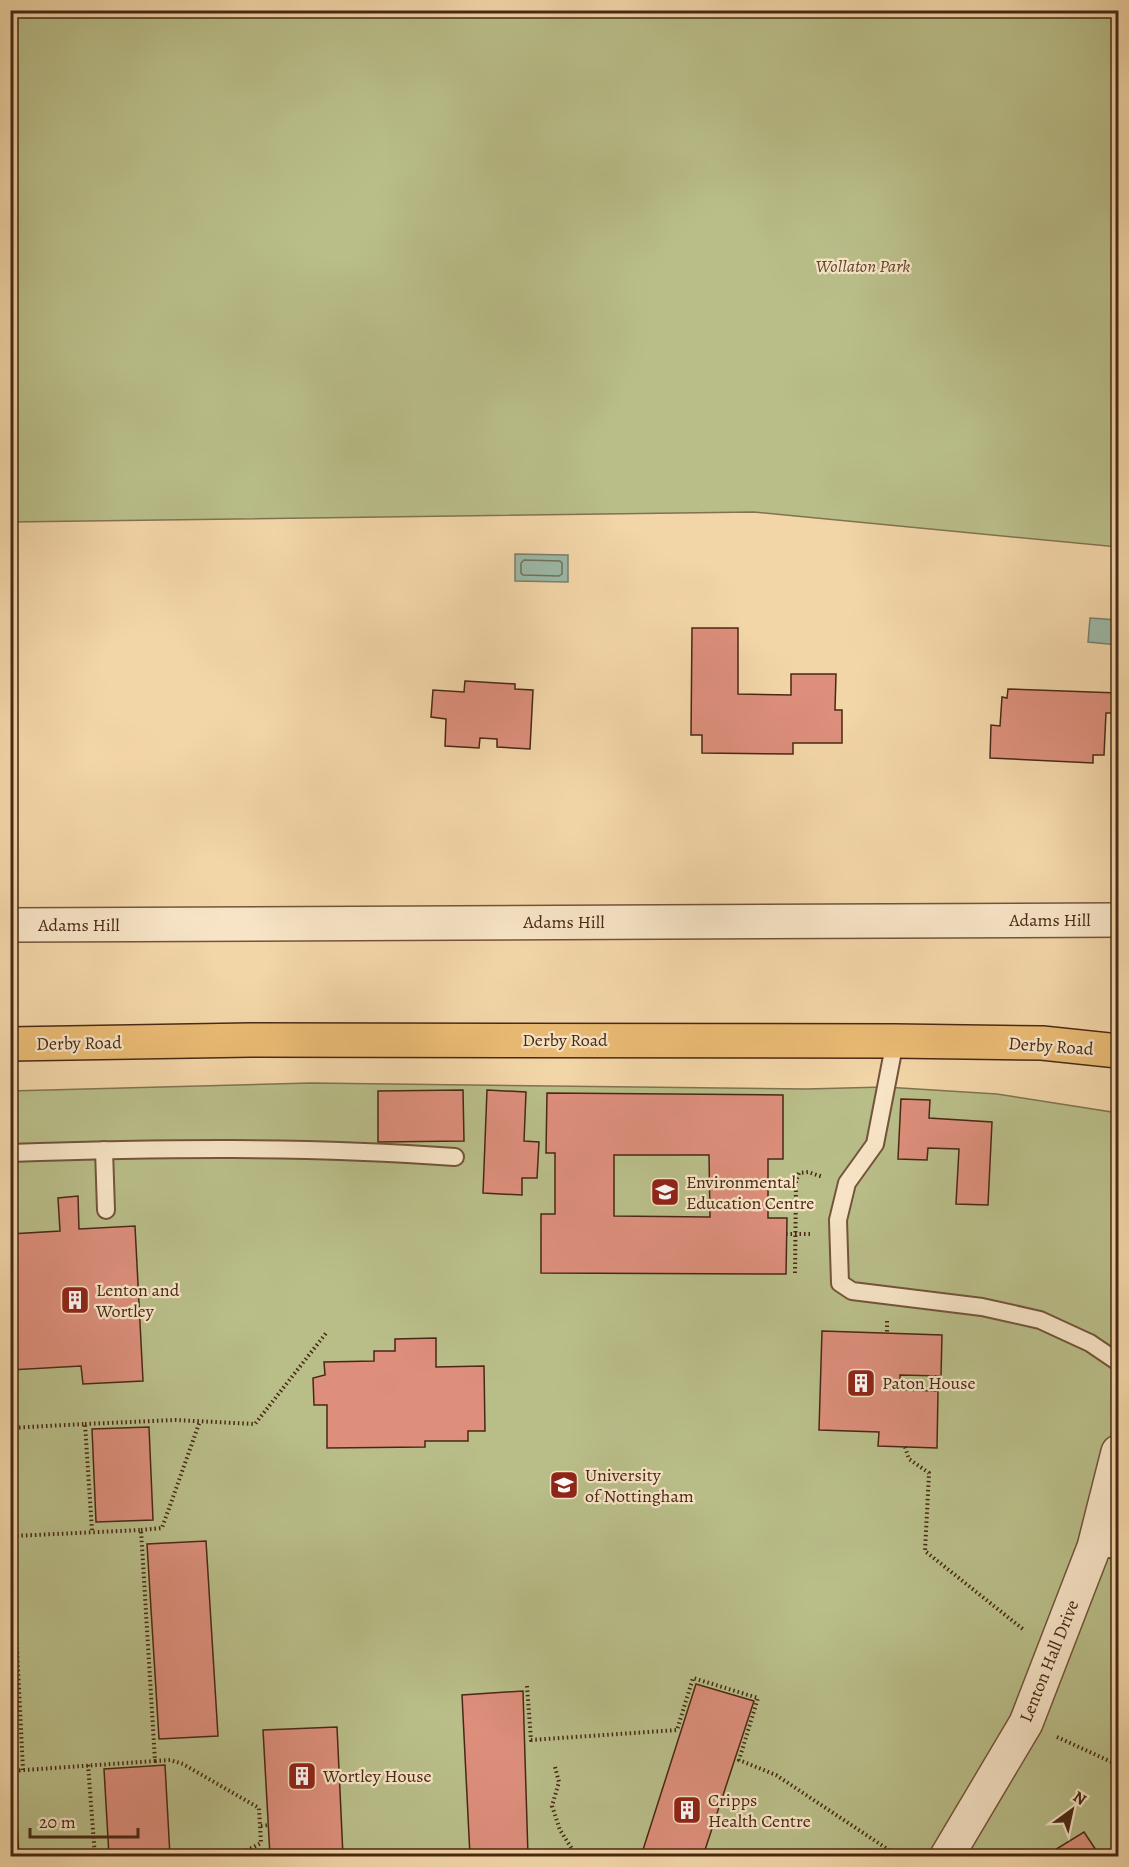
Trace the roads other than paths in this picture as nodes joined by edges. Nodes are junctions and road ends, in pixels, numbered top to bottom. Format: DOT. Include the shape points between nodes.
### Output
graph roads {
  1 [pos="1119,920"];
  2 [pos="10,925"];
  3 [pos="895,1041"];
  4 [pos="10,1044"];
  5 [pos="1119,1051"];
  6 [pos="104,1150"];
  7 [pos="10,1153"];
  8 [pos="455,1157"];
  9 [pos="106,1210"];
  10 [pos="1119,1362"];
  11 [pos="1119,1452"];
  12 [pos="1106,1549"];
  13 [pos="947,1857"];
  1 -- 2 [label="street, Adams Hill"];
  3 -- 4 [label="highway, Derby Road" via="251,1040"];
  3 -- 5 [label="highway, Derby Road" via="1042,1043"];
  3 -- 10 [label="lane" via="875,1144 847,1183 838,1220 840,1283 852,1291 982,1307 1040,1320"];
  6 -- 7 [label="lane"];
  6 -- 8 [label="lane" via="374,1151"];
  6 -- 9 [label="lane"];
  11 -- 12 [label="street, Lenton Hall Drive"];
  12 -- 13 [label="street, Lenton Hall Drive" via="1053,1652 1026,1723"];
}
